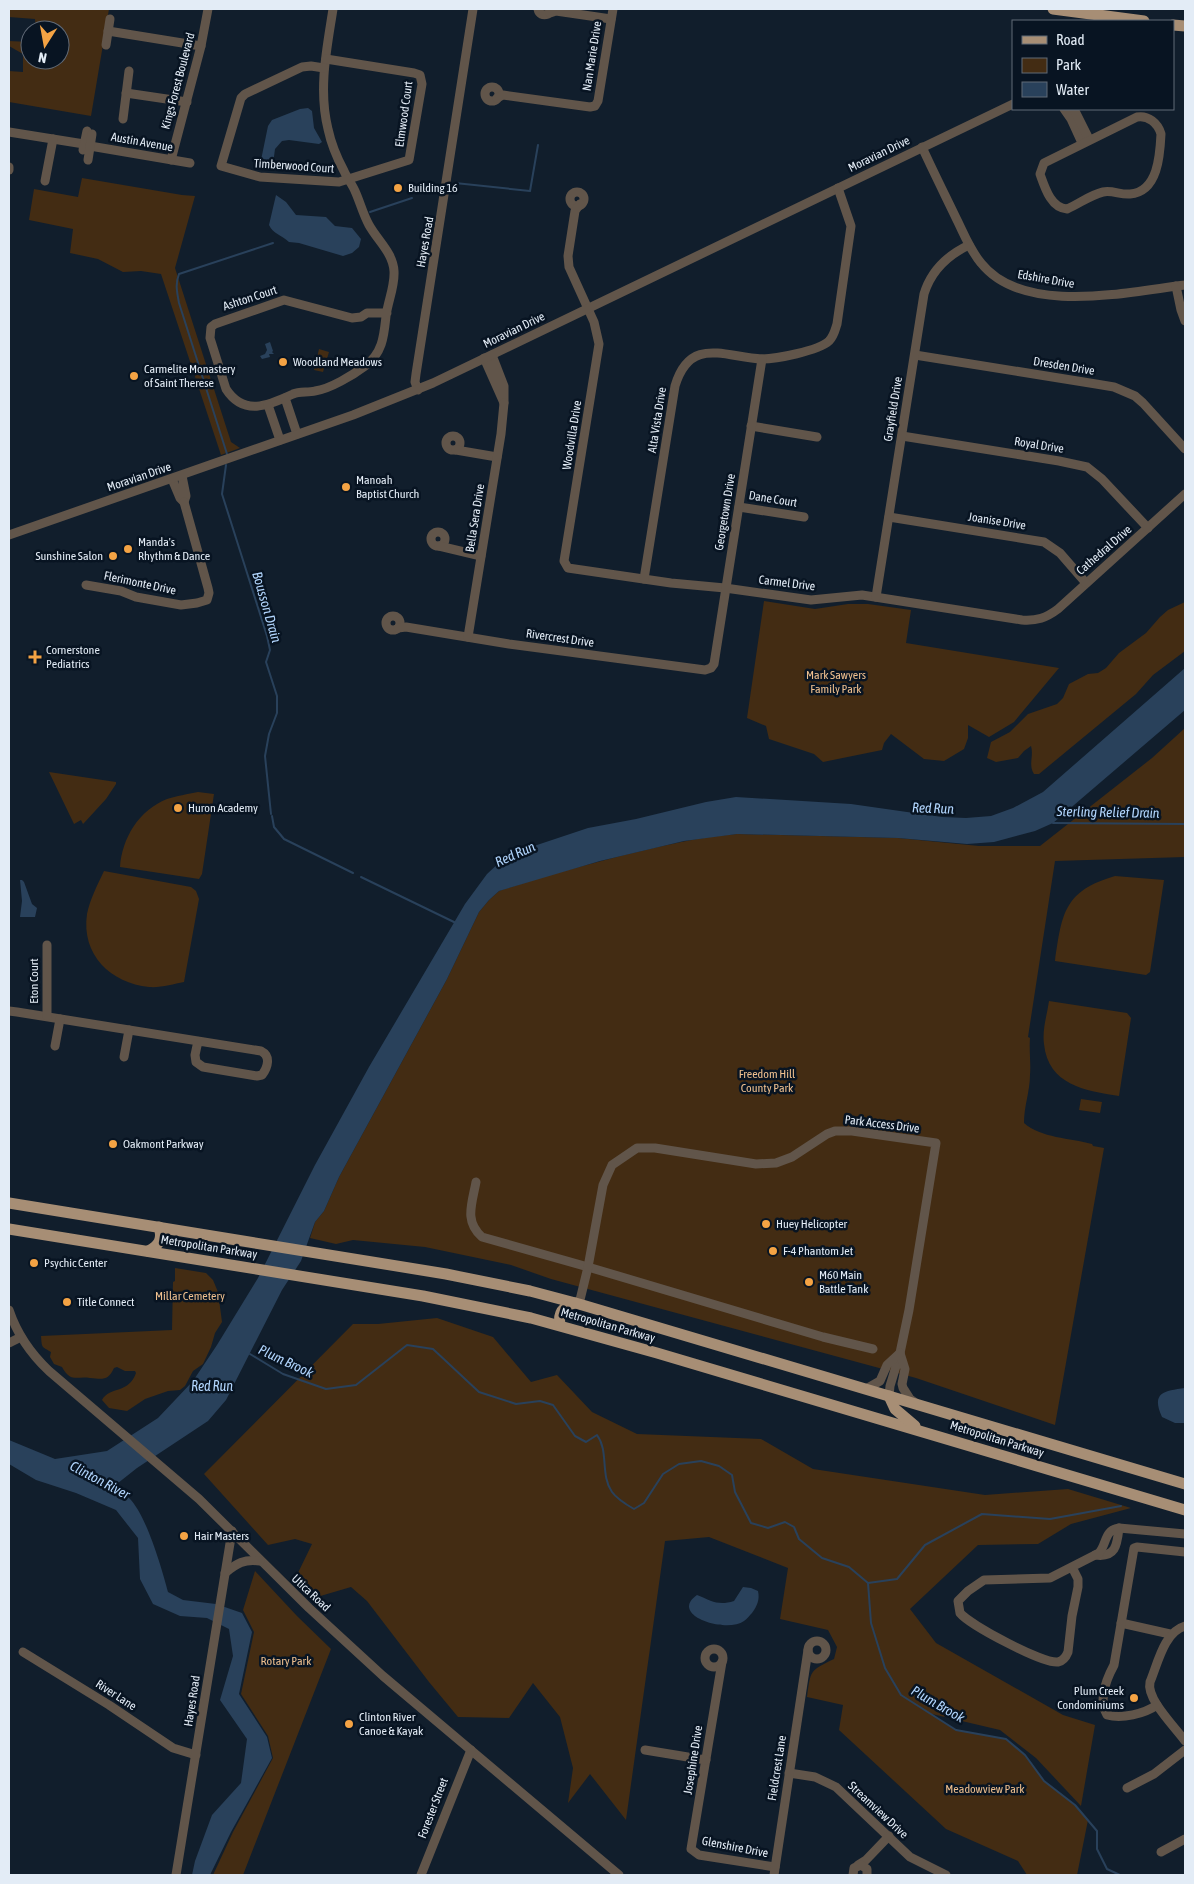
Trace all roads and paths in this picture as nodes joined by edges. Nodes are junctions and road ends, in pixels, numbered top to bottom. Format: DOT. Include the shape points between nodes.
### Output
graph roads {
  1 [pos="208,9"];
  2 [pos="333,9"];
  3 [pos="474,9"];
  4 [pos="538,9"];
  5 [pos="612,9"];
  6 [pos="1053,9"];
  7 [pos="552,10"];
  8 [pos="1185,18"];
  9 [pos="110,19"];
  10 [pos="611,19"];
  11 [pos="1118,19"];
  12 [pos="1131,20"];
  13 [pos="1174,24"];
  14 [pos="108,31"];
  15 [pos="106,45"];
  16 [pos="201,46"];
  17 [pos="325,63"];
  18 [pos="129,71"];
  19 [pos="126,93"];
  20 [pos="499,95"];
  21 [pos="186,102"];
  22 [pos="1012,104"];
  23 [pos="1065,110"];
  24 [pos="1074,110"];
  25 [pos="123,119"];
  26 [pos="9,132"];
  27 [pos="89,132"];
  28 [pos="53,140"];
  29 [pos="1086,141"];
  30 [pos="87,145"];
  31 [pos="922,147"];
  32 [pos="85,158"];
  33 [pos="171,160"];
  34 [pos="190,163"];
  35 [pos="349,179"];
  36 [pos="45,181"];
  37 [pos="838,188"];
  38 [pos="576,206"];
  39 [pos="969,245"];
  40 [pos="1181,285"];
  41 [pos="588,309"];
  42 [pos="387,313"];
  43 [pos="1185,321"];
  44 [pos="915,356"];
  45 [pos="488,357"];
  46 [pos="762,359"];
  47 [pos="418,390"];
  48 [pos="276,402"];
  49 [pos="751,426"];
  50 [pos="297,434"];
  51 [pos="902,436"];
  52 [pos="817,437"];
  53 [pos="280,440"];
  54 [pos="459,448"];
  55 [pos="1185,449"];
  56 [pos="497,457"];
  57 [pos="182,476"];
  58 [pos="172,479"];
  59 [pos="1185,494"];
  60 [pos="184,502"];
  61 [pos="738,506"];
  62 [pos="804,517"];
  63 [pos="889,517"];
  64 [pos="1148,528"];
  65 [pos="9,536"];
  66 [pos="444,545"];
  67 [pos="482,556"];
  68 [pos="566,567"];
  69 [pos="644,579"];
  70 [pos="1086,582"];
  71 [pos="86,585"];
  72 [pos="725,588"];
  73 [pos="876,597"];
  74 [pos="1036,620"];
  75 [pos="401,625"];
  76 [pos="468,637"];
  77 [pos="711,668"];
  78 [pos="47,945"];
  79 [pos="9,1011"];
  80 [pos="47,1016"];
  81 [pos="60,1018"];
  82 [pos="129,1030"];
  83 [pos="198,1041"];
  84 [pos="55,1046"];
  85 [pos="124,1057"];
  86 [pos="476,1182"];
  87 [pos="9,1203"];
  88 [pos="159,1227"];
  89 [pos="9,1229"];
  90 [pos="148,1251"];
  91 [pos="588,1266"];
  92 [pos="577,1303"];
  93 [pos="9,1310"];
  94 [pos="560,1325"];
  95 [pos="21,1337"];
  96 [pos="9,1343"];
  97 [pos="873,1349"];
  98 [pos="900,1353"];
  99 [pos="866,1389"];
  100 [pos="889,1396"];
  101 [pos="917,1404"];
  102 [pos="923,1432"];
  103 [pos="1185,1484"];
  104 [pos="1185,1510"];
  105 [pos="232,1531"];
  106 [pos="1185,1534"];
  107 [pos="1185,1552"];
  108 [pos="260,1561"];
  109 [pos="1072,1567"];
  110 [pos="225,1573"];
  111 [pos="1121,1623"];
  112 [pos="1185,1626"];
  113 [pos="1170,1634"];
  114 [pos="808,1650"];
  115 [pos="23,1652"];
  116 [pos="816,1658"];
  117 [pos="722,1662"];
  118 [pos="806,1664"];
  119 [pos="712,1667"];
  120 [pos="720,1674"];
  121 [pos="1157,1705"];
  122 [pos="1185,1741"];
  123 [pos="471,1750"];
  124 [pos="645,1750"];
  125 [pos="1185,1750"];
  126 [pos="196,1755"];
  127 [pos="706,1760"];
  128 [pos="789,1773"];
  129 [pos="1127,1788"];
  130 [pos="889,1836"];
  131 [pos="1185,1839"];
  132 [pos="691,1849"];
  133 [pos="1161,1852"];
  134 [pos="864,1867"];
  135 [pos="774,1871"];
  136 [pos="176,1875"];
  137 [pos="421,1875"];
  138 [pos="619,1875"];
  139 [pos="854,1875"];
  140 [pos="946,1875"];
  1 -- 16 [label="street, Kings Forest Boulevard"];
  2 -- 17 [label="street"];
  3 -- 47 [label="street, Hayes Road" via="416,374"];
  4 -- 7 [label="street" via="546,15"];
  5 -- 10 [label="street, Nan Marie Drive"];
  6 -- 11 [label="main road"];
  7 -- 10 [label="street"];
  8 -- 13 [label="street"];
  9 -- 14 [label="street"];
  10 -- 20 [label="street, Nan Marie Drive" via="595,106"];
  11 -- 12 [label="main road"];
  14 -- 15 [label="street"];
  14 -- 16 [label="street"];
  16 -- 21 [label="street, Kings Forest Boulevard"];
  17 -- 35 [label="street" via="323,98 328,129"];
  17 -- 35 [label="street, Elmwood Court" via="414,73 422,80 409,160"];
  17 -- 35 [label="street, Timberwood Court" via="302,67 244,94 221,166 260,177 339,182"];
  18 -- 19 [label="street"];
  19 -- 21 [label="street"];
  19 -- 25 [label="street"];
  21 -- 33 [label="street, Kings Forest Boulevard"];
  22 -- 31 [label="street, Moravian Drive"];
  23 -- 29 [label="street"];
  24 -- 29 [label="street"];
  26 -- 28 [label="street, Austin Avenue"];
  27 -- 30 [label="street"];
  28 -- 30 [label="street, Austin Avenue"];
  28 -- 36 [label="street"];
  29 -- 29 [label="street" via="1134,118 1146,117 1161,134 1154,178 1136,193 1104,192 1069,208 1058,207 1040,177 1041,169 1047,160"];
  30 -- 32 [label="street"];
  30 -- 33 [label="street, Austin Avenue"];
  31 -- 37 [label="street, Moravian Drive"];
  31 -- 39 [label="street, Edshire Drive"];
  33 -- 34 [label="street, Austin Avenue"];
  35 -- 42 [label="street" via="368,224 393,263 394,279"];
  37 -- 41 [label="street, Moravian Drive"];
  37 -- 46 [label="street, Alta Vista Drive" via="849,217 851,235 833,336 815,348"];
  38 -- 41 [label="street, Woodvilla Drive" via="569,267"];
  39 -- 40 [label="street, Edshire Drive" via="990,273 1026,290 1065,297 1092,297"];
  39 -- 44 [label="street, Grayfield Drive" via="948,258 929,282 924,294"];
  40 -- 43 [label="street" via="1181,310"];
  41 -- 45 [label="street, Moravian Drive"];
  41 -- 68 [label="street, Woodvilla Drive" via="599,344 564,561"];
  42 -- 48 [label="street" via="383,341 368,364 322,390 297,393"];
  42 -- 48 [label="street, Ashton Court" via="367,313 352,318 284,300 211,327 210,338 230,394 248,405"];
  44 -- 51 [label="street, Grayfield Drive"];
  44 -- 55 [label="street, Dresden Drive" via="1125,391 1143,403"];
  45 -- 47 [label="street, Moravian Drive"];
  45 -- 56 [label="street, Bella Sera Drive" via="504,404"];
  46 -- 49 [label="street, Georgetown Drive"];
  46 -- 69 [label="street, Alta Vista Drive" via="708,352 688,362 678,376"];
  47 -- 50 [label="street, Moravian Drive"];
  48 -- 50 [label="street"];
  48 -- 53 [label="street"];
  49 -- 52 [label="street"];
  49 -- 61 [label="street, Georgetown Drive"];
  50 -- 53 [label="street, Moravian Drive"];
  51 -- 63 [label="street, Grayfield Drive"];
  51 -- 64 [label="street, Royal Drive" via="1087,467"];
  53 -- 57 [label="street, Moravian Drive"];
  54 -- 56 [label="street"];
  56 -- 67 [label="street, Bella Sera Drive"];
  57 -- 58 [label="street, Moravian Drive"];
  57 -- 60 [label="street, Flerimonte Drive"];
  58 -- 60 [label="street, Flerimonte Drive"];
  58 -- 65 [label="street, Moravian Drive"];
  59 -- 64 [label="street, Cathedral Drive"];
  60 -- 71 [label="street, Flerimonte Drive" via="208,588 207,600 188,605"];
  61 -- 62 [label="street, Dane Court"];
  61 -- 72 [label="street, Georgetown Drive"];
  63 -- 70 [label="street, Joanise Drive" via="1044,542 1060,553"];
  63 -- 73 [label="street, Grayfield Drive"];
  64 -- 70 [label="street, Cathedral Drive"];
  66 -- 67 [label="street"];
  67 -- 76 [label="street, Bella Sera Drive"];
  68 -- 69 [label="street, Carmel Drive"];
  69 -- 72 [label="street, Carmel Drive"];
  70 -- 74 [label="street, Cathedral Drive" via="1050,614"];
  72 -- 73 [label="street, Carmel Drive" via="811,600 852,595"];
  72 -- 77 [label="street, Georgetown Drive"];
  73 -- 74 [label="street, Carmel Drive"];
  75 -- 76 [label="street, Rivercrest Drive"];
  76 -- 77 [label="street, Rivercrest Drive" via="695,669"];
  78 -- 80 [label="street, Eton Court"];
  79 -- 80 [label="street"];
  80 -- 81 [label="street"];
  81 -- 82 [label="street"];
  81 -- 84 [label="street"];
  82 -- 83 [label="street"];
  82 -- 85 [label="street"];
  83 -- 83 [label="street" via="261,1051 268,1056 267,1068 257,1076 203,1067 195,1058"];
  86 -- 91 [label="street" via="470,1220 482,1237"];
  87 -- 88 [label="main road, Metropolitan Parkway"];
  88 -- 90 [label="main road" via="160,1241"];
  88 -- 92 [label="main road, Metropolitan Parkway" via="446,1274"];
  89 -- 90 [label="main road, Metropolitan Parkway"];
  90 -- 94 [label="main road, Metropolitan Parkway" via="468,1304"];
  91 -- 92 [label="street, Park Access Drive"];
  91 -- 97 [label="street"];
  91 -- 98 [label="street, Park Access Drive" via="608,1171 615,1162 636,1148 656,1148 756,1164 792,1157 827,1134 844,1130 936,1143"];
  92 -- 94 [label="main road" via="568,1304 562,1310"];
  92 -- 99 [label="main road, Metropolitan Parkway"];
  93 -- 95 [label="street, Utica Road"];
  94 -- 102 [label="main road, Metropolitan Parkway"];
  95 -- 96 [label="street"];
  95 -- 105 [label="street, Utica Road" via="44,1366 160,1464"];
  98 -- 99 [label="street" via="887,1365 880,1382"];
  98 -- 100 [label="street, Park Access Drive"];
  98 -- 101 [label="street, Park Access Drive" via="905,1369 903,1388"];
  99 -- 100 [label="main road, Metropolitan Parkway"];
  100 -- 101 [label="main road, Metropolitan Parkway"];
  100 -- 102 [label="main road" via="899,1414"];
  101 -- 103 [label="main road, Metropolitan Parkway"];
  102 -- 104 [label="main road, Metropolitan Parkway"];
  105 -- 108 [label="street, Utica Road"];
  105 -- 110 [label="street, Hayes Road"];
  106 -- 109 [label="street" via="1119,1528 1112,1552 1106,1556 1095,1555"];
  107 -- 111 [label="street" via="1134,1548"];
  108 -- 110 [label="street" via="239,1562"];
  108 -- 123 [label="street, Utica Road" via="383,1676"];
  109 -- 109 [label="street" via="1078,1579 1078,1591 1068,1652 1062,1661 1050,1661 1019,1649 960,1613 958,1601 984,1580 1050,1578"];
  110 -- 126 [label="street, Hayes Road"];
  111 -- 113 [label="street"];
  111 -- 121 [label="street" via="1114,1665 1105,1690 1107,1715 1128,1716"];
  112 -- 113 [label="street"];
  113 -- 121 [label="street" via="1149,1686"];
  114 -- 116 [label="street"];
  114 -- 116 [label="street" via="813,1642 823,1643 825,1654"];
  114 -- 118 [label="street, Fieldcrest Lane"];
  115 -- 126 [label="street, River Lane" via="173,1748"];
  116 -- 118 [label="street"];
  117 -- 119 [label="street"];
  117 -- 119 [label="street" via="720,1651 712,1650 706,1658"];
  117 -- 120 [label="street, Josephine Drive"];
  118 -- 128 [label="street, Fieldcrest Lane"];
  119 -- 120 [label="street"];
  120 -- 127 [label="street, Josephine Drive"];
  121 -- 122 [label="street"];
  123 -- 137 [label="street, Forester Street"];
  123 -- 138 [label="street, Utica Road"];
  124 -- 127 [label="street"];
  125 -- 129 [label="street" via="1154,1774"];
  126 -- 136 [label="street, Hayes Road"];
  127 -- 132 [label="street, Josephine Drive"];
  128 -- 130 [label="street, Streamview Drive" via="815,1777 831,1784"];
  128 -- 135 [label="street, Fieldcrest Lane"];
  130 -- 134 [label="street"];
  130 -- 140 [label="street, Streamview Drive" via="910,1857"];
  131 -- 133 [label="street"];
  132 -- 135 [label="street, Glenshire Drive" via="700,1855"];
  134 -- 139 [label="street" via="853,1870"];
}
